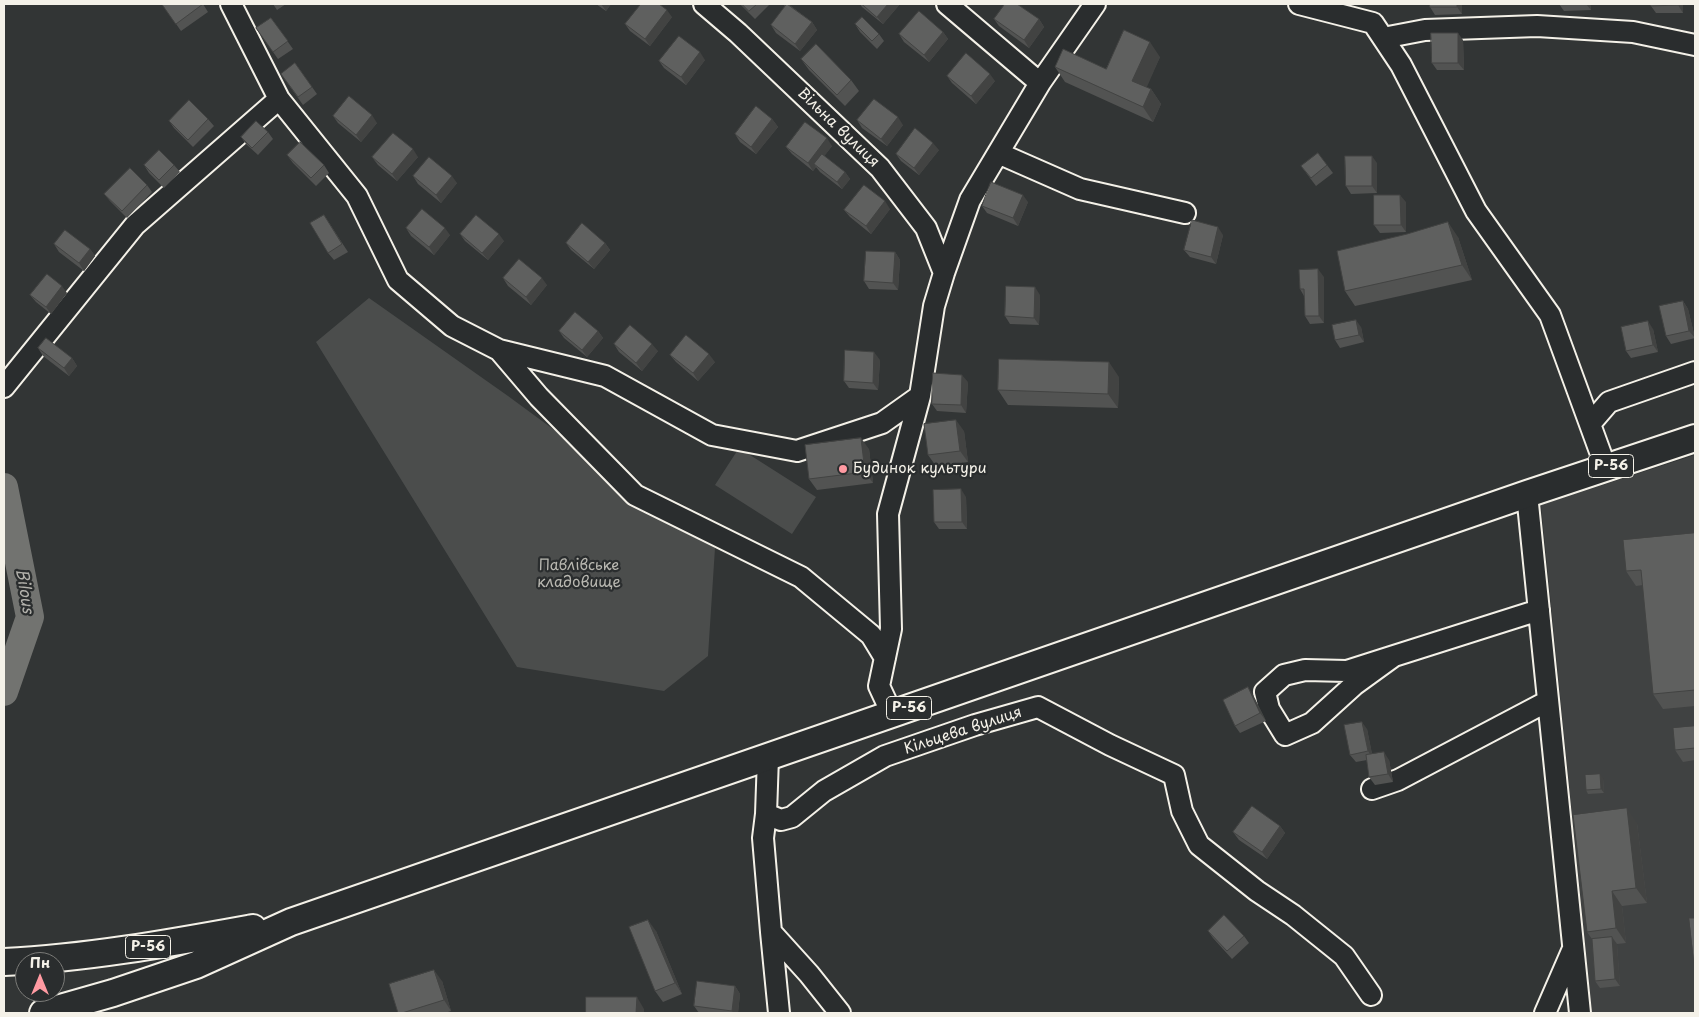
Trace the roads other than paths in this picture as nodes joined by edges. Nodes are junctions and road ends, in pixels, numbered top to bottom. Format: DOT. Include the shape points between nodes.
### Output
graph roads {
  1 [pos="231,4"];
  2 [pos="704,4"];
  3 [pos="946,4"];
  4 [pos="1095,4"];
  5 [pos="1299,4"];
  6 [pos="1383,38"];
  7 [pos="1695,45"];
  8 [pos="1040,83"];
  9 [pos="279,99"];
  10 [pos="998,153"];
  11 [pos="1185,214"];
  12 [pos="944,273"];
  13 [pos="499,350"];
  14 [pos="1695,372"];
  15 [pos="4,387"];
  16 [pos="920,396"];
  17 [pos="1590,424"];
  18 [pos="1695,438"];
  19 [pos="1606,468"];
  20 [pos="1527,494"];
  21 [pos="1539,610"];
  22 [pos="1394,656"];
  23 [pos="885,658"];
  24 [pos="1548,701"];
  25 [pos="892,714"];
  26 [pos="768,757"];
  27 [pos="1372,789"];
  28 [pos="766,814"];
  29 [pos="291,922"];
  30 [pos="771,932"];
  31 [pos="1573,949"];
  32 [pos="4,962"];
  33 [pos="1371,995"];
  34 [pos="43,1013"];
  35 [pos="779,1013"];
  36 [pos="840,1013"];
  37 [pos="1545,1013"];
  38 [pos="1580,1013"];
  1 -- 9 [label="street"];
  2 -- 12 [label="street, Вільна вулиця" via="880,168 926,228"];
  3 -- 8 [label="street"];
  4 -- 8 [label="street"];
  5 -- 6 [label="street" via="1373,23"];
  6 -- 7 [label="street" via="1425,30 1537,26 1633,32"];
  6 -- 17 [label="street" via="1401,65 1476,211 1550,316"];
  8 -- 10 [label="street"];
  9 -- 13 [label="street" via="357,196 398,280 452,326"];
  9 -- 15 [label="street" via="135,225"];
  10 -- 11 [label="street" via="1080,190"];
  10 -- 12 [label="street" via="970,200"];
  12 -- 16 [label="street" via="934,306"];
  13 -- 16 [label="street" via="605,376 712,435 796,451 882,423"];
  13 -- 23 [label="street" via="539,397 635,495 801,577 871,635"];
  14 -- 17 [label="street" via="1609,402"];
  16 -- 23 [label="street" via="888,514 891,630"];
  17 -- 19 [label="street"];
  18 -- 19 [label="main road, Р-56"];
  19 -- 20 [label="main road, Р-56"];
  20 -- 21 [label="street"];
  20 -- 25 [label="main road, Р-56"];
  21 -- 22 [label="street"];
  21 -- 24 [label="street"];
  22 -- 22 [label="street" via="1354,685 1312,723 1285,735 1269,709 1265,692 1284,675 1305,670 1347,671"];
  23 -- 25 [label="street" via="879,686"];
  24 -- 27 [label="street" via="1398,780"];
  24 -- 31 [label="street"];
  25 -- 26 [label="main road, Р-56"];
  26 -- 28 [label="street"];
  26 -- 29 [label="main road, Р-56"];
  28 -- 30 [label="street" via="763,838"];
  28 -- 33 [label="street, Кільцева вулиця" via="781,820 792,817 824,791 885,756 1038,707 1174,775 1182,810 1199,845 1344,956"];
  29 -- 32 [label="main road, Р-56" via="121,952"];
  29 -- 34 [label="main road, Р-56" via="196,965"];
  30 -- 35 [label="street"];
  30 -- 36 [label="street"];
  31 -- 37 [label="street"];
  31 -- 38 [label="street"];
}
